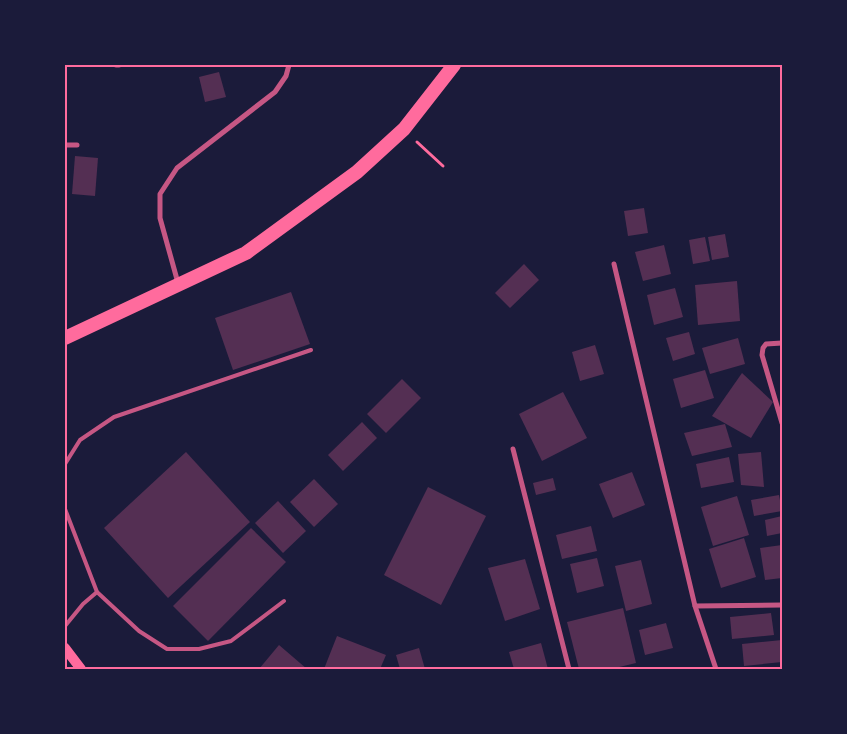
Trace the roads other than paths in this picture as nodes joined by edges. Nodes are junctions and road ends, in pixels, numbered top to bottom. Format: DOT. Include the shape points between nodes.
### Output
graph roads {
  1 [pos="289,65"];
  2 [pos="454,65"];
  3 [pos="65,145"];
  4 [pos="77,145"];
  5 [pos="614,264"];
  6 [pos="178,284"];
  7 [pos="65,338"];
  8 [pos="782,343"];
  9 [pos="311,350"];
  10 [pos="782,423"];
  11 [pos="514,449"];
  12 [pos="65,464"];
  13 [pos="65,508"];
  14 [pos="97,592"];
  15 [pos="284,601"];
  16 [pos="782,605"];
  17 [pos="695,606"];
  18 [pos="65,626"];
  19 [pos="65,648"];
  20 [pos="82,669"];
  21 [pos="569,669"];
  22 [pos="716,669"];
  1 -- 6 [label="street" via="275,92 177,168 160,194 160,218"];
  2 -- 6 [label="highway" via="404,129 357,172 246,253"];
  3 -- 4 [label="street"];
  5 -- 17 [label="street"];
  6 -- 7 [label="highway"];
  8 -- 10 [label="street" via="766,344 762,354"];
  9 -- 12 [label="lane" via="114,417 80,440"];
  11 -- 21 [label="street"];
  13 -- 14 [label="lane"];
  14 -- 15 [label="lane" via="139,631 167,649 199,649 231,641"];
  14 -- 18 [label="lane"];
  16 -- 17 [label="street"];
  17 -- 22 [label="street"];
  19 -- 20 [label="main road"];
}
